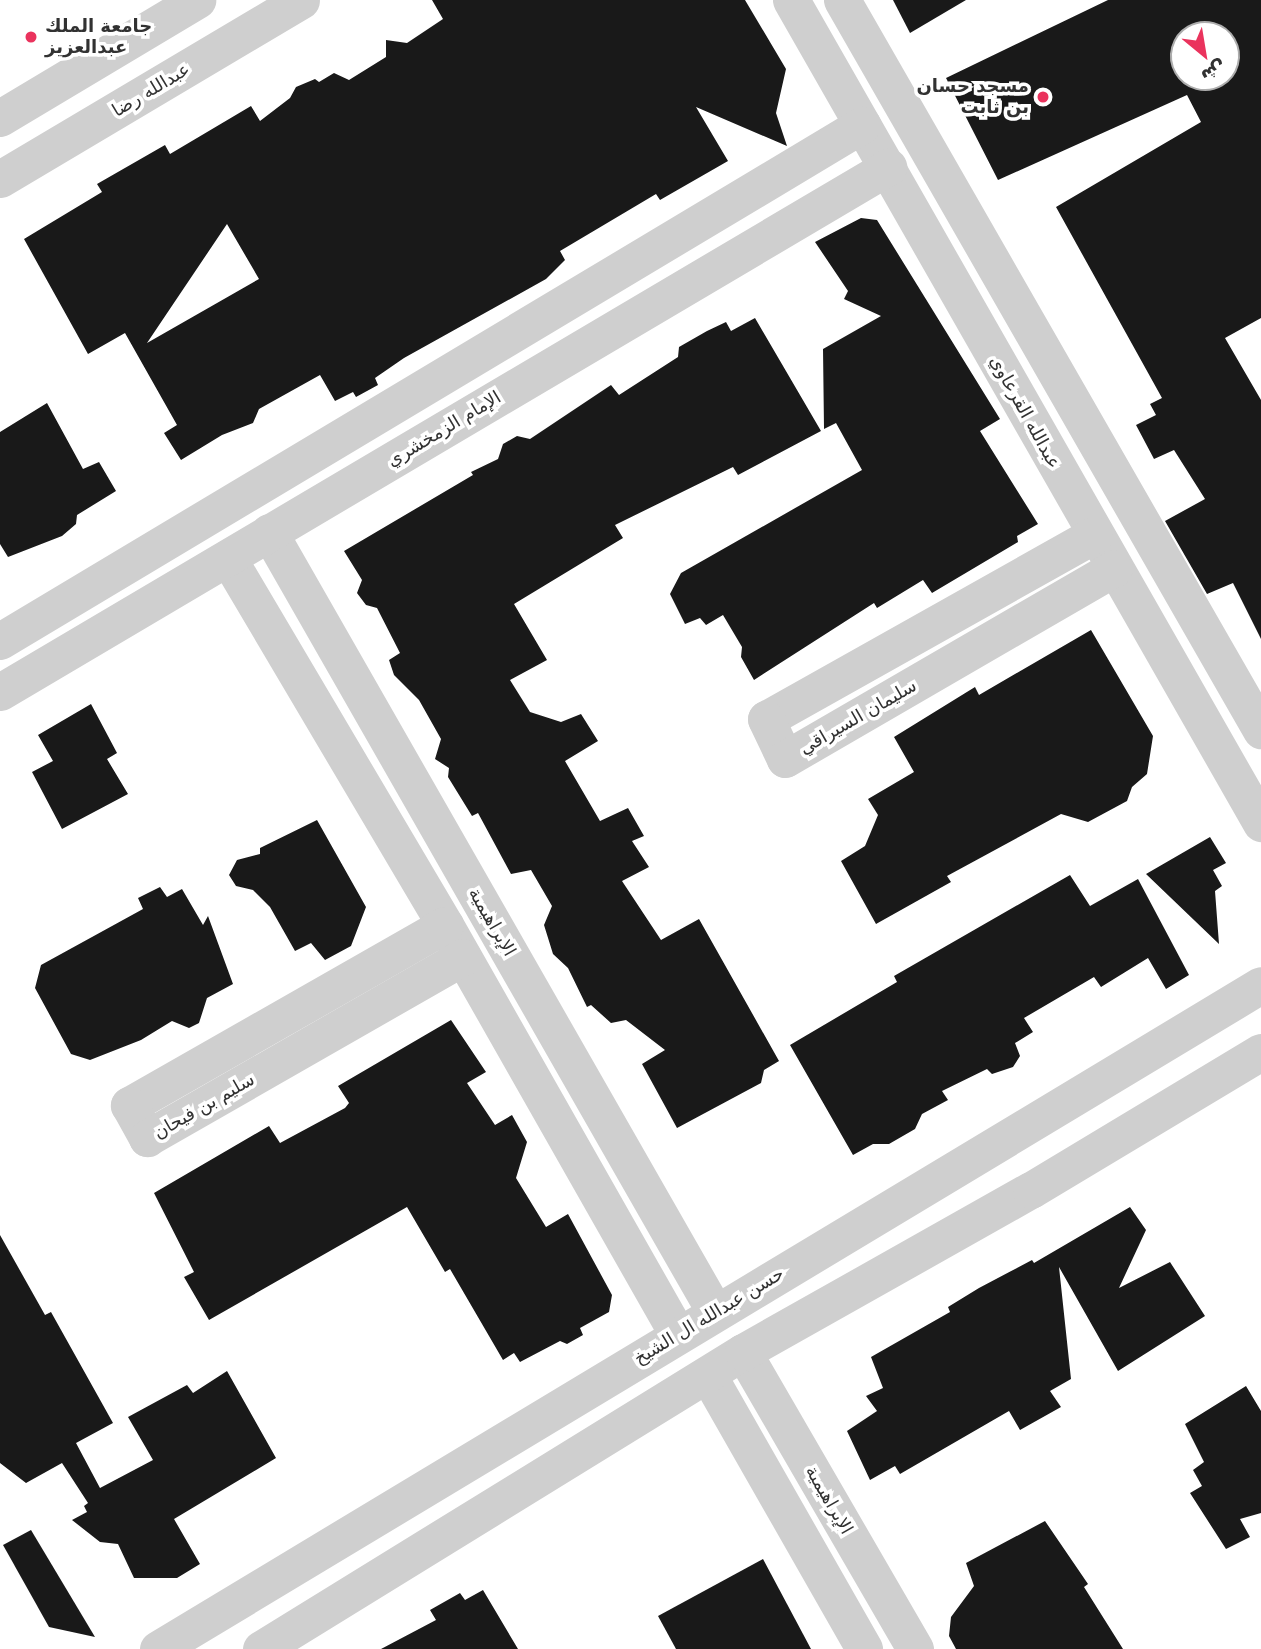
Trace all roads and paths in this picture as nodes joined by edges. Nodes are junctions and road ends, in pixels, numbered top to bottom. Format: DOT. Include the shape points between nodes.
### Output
graph roads {
  1 [pos="197,0"];
  2 [pos="301,0"];
  3 [pos="791,0"];
  4 [pos="842,0"];
  5 [pos="0,118"];
  6 [pos="862,125"];
  7 [pos="888,167"];
  8 [pos="0,179"];
  9 [pos="269,533"];
  10 [pos="1094,535"];
  11 [pos="228,558"];
  12 [pos="1114,568"];
  13 [pos="0,641"];
  14 [pos="0,692"];
  15 [pos="1261,730"];
  16 [pos="1261,823"];
  17 [pos="445,925"];
  18 [pos="463,957"];
  19 [pos="1261,985"];
  20 [pos="1261,1052"];
  21 [pos="996,1145"];
  22 [pos="1031,1190"];
  23 [pos="715,1312"];
  24 [pos="677,1334"];
  25 [pos="743,1352"];
  26 [pos="708,1375"];
  27 [pos="158,1649"];
  28 [pos="261,1649"];
  29 [pos="864,1649"];
  30 [pos="915,1649"];
  1 -- 5 [label="street"];
  2 -- 8 [label="street, عبدالله رضا"];
  3 -- 6 [label="street, عبدالله القرعاوي"];
  4 -- 15 [label="street"];
  6 -- 7 [label="street, عبدالله القرعاوي"];
  6 -- 13 [label="street"];
  7 -- 9 [label="street, الإمام الزمخشري"];
  7 -- 10 [label="street, عبدالله القرعاوي"];
  9 -- 11 [label="street, الإمام الزمخشري"];
  9 -- 23 [label="street, الإبراهيمية"];
  10 -- 12 [label="street, عبدالله القرعاوي"];
  10 -- 12 [label="street, سليمان السيراقي" via="766,719 785,759"];
  11 -- 14 [label="street, الإمام الزمخشري"];
  11 -- 17 [label="street"];
  12 -- 16 [label="street, عبدالله القرعاوي"];
  17 -- 18 [label="street"];
  17 -- 18 [label="street, سليم بن فيحان" via="129,1105 147,1138"];
  18 -- 24 [label="street"];
  19 -- 21 [label="street, حسن عبدالله ال الشيخ"];
  20 -- 22 [label="street"];
  21 -- 22 [label="street"];
  21 -- 23 [label="street, حسن عبدالله ال الشيخ"];
  22 -- 25 [label="street"];
  23 -- 24 [label="street, حسن عبدالله ال الشيخ"];
  24 -- 27 [label="street, حسن عبدالله ال الشيخ"];
  25 -- 26 [label="street"];
  25 -- 30 [label="street, الإبراهيمية"];
  26 -- 28 [label="street"];
  26 -- 29 [label="street"];
}
